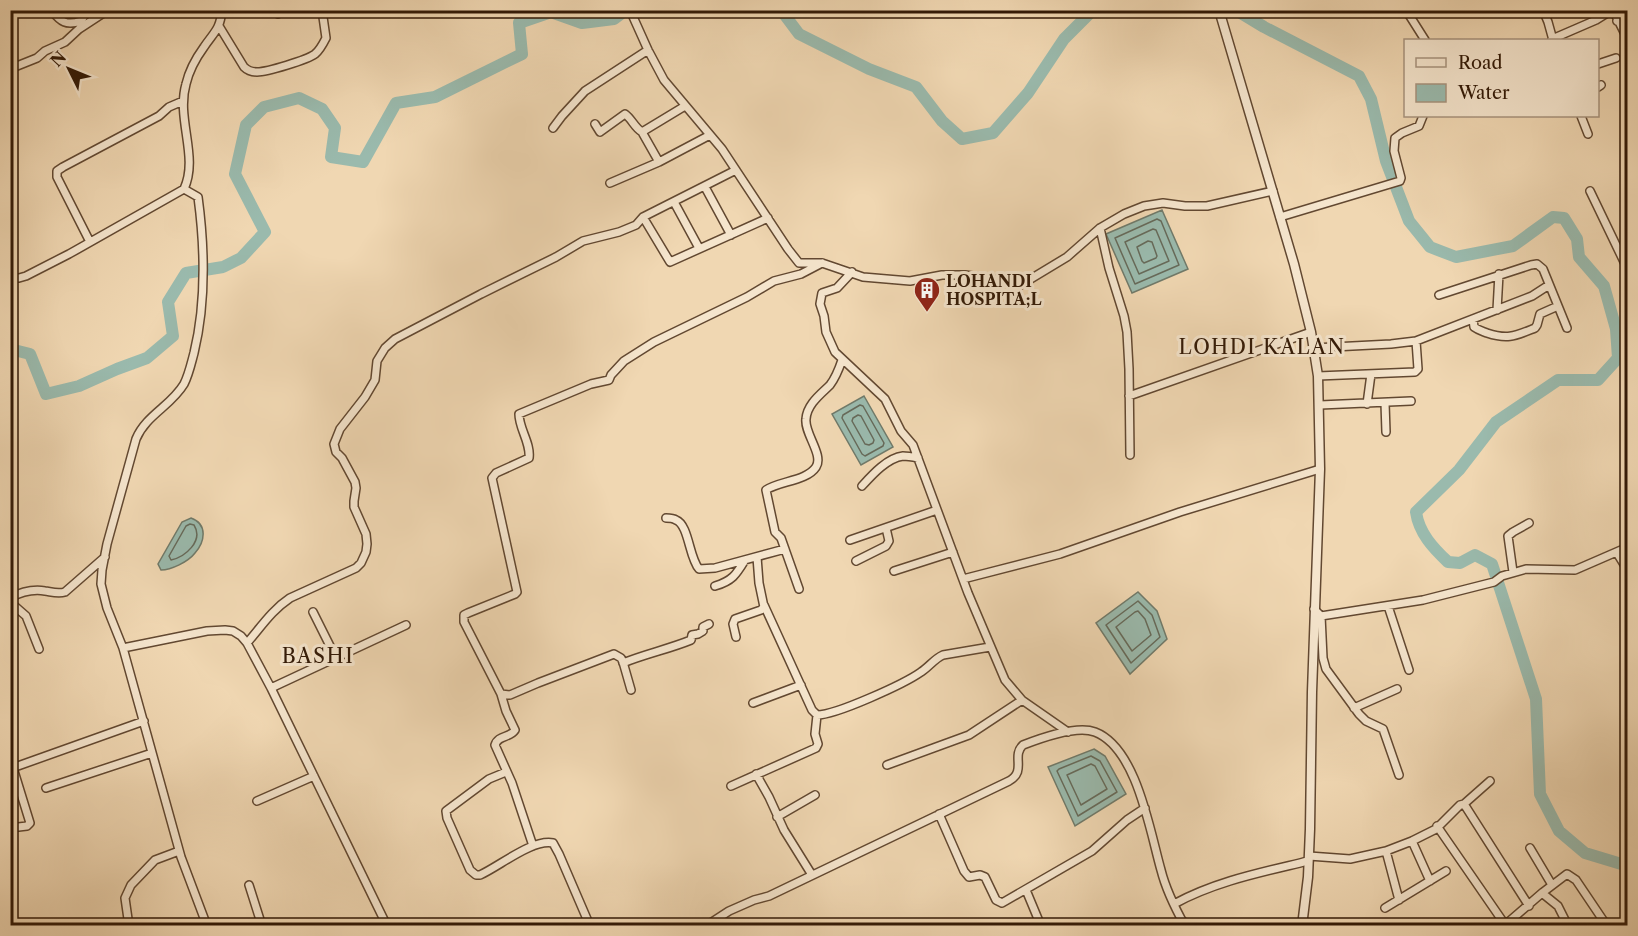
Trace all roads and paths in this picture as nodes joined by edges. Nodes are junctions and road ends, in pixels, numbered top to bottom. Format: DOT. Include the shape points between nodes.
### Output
graph roads {
  1 [pos="51,10"];
  2 [pos="108,10"];
  3 [pos="222,10"];
  4 [pos="322,10"];
  5 [pos="630,10"];
  6 [pos="1220,10"];
  7 [pos="1407,10"];
  8 [pos="1543,10"];
  9 [pos="1612,10"];
  10 [pos="87,12"];
  11 [pos="1628,15"];
  12 [pos="1617,21"];
  13 [pos="87,24"];
  14 [pos="219,26"];
  15 [pos="1424,39"];
  16 [pos="1552,39"];
  17 [pos="1554,39"];
  18 [pos="1628,40"];
  19 [pos="648,50"];
  20 [pos="1616,58"];
  21 [pos="1599,64"];
  22 [pos="10,65"];
  23 [pos="183,101"];
  24 [pos="686,106"];
  25 [pos="1423,117"];
  26 [pos="1581,117"];
  27 [pos="595,124"];
  28 [pos="553,128"];
  29 [pos="642,132"];
  30 [pos="1588,134"];
  31 [pos="710,135"];
  32 [pos="659,162"];
  33 [pos="736,170"];
  34 [pos="610,183"];
  35 [pos="705,187"];
  36 [pos="184,189"];
  37 [pos="1273,191"];
  38 [pos="1590,191"];
  39 [pos="674,202"];
  40 [pos="643,217"];
  41 [pos="1280,217"];
  42 [pos="768,218"];
  43 [pos="1100,228"];
  44 [pos="731,235"];
  45 [pos="90,242"];
  46 [pos="699,248"];
  47 [pos="822,263"];
  48 [pos="1627,269"];
  49 [pos="852,272"];
  50 [pos="1499,274"];
  51 [pos="10,278"];
  52 [pos="1549,285"];
  53 [pos="1439,295"];
  54 [pos="1558,306"];
  55 [pos="1497,310"];
  56 [pos="1473,319"];
  57 [pos="1567,328"];
  58 [pos="1311,332"];
  59 [pos="1416,341"];
  60 [pos="1314,348"];
  61 [pos="842,360"];
  62 [pos="1371,374"];
  63 [pos="1318,376"];
  64 [pos="1129,396"];
  65 [pos="1411,401"];
  66 [pos="1385,403"];
  67 [pos="1367,404"];
  68 [pos="1320,405"];
  69 [pos="1386,432"];
  70 [pos="1130,455"];
  71 [pos="918,458"];
  72 [pos="1320,469"];
  73 [pos="862,486"];
  74 [pos="937,510"];
  75 [pos="666,518"];
  76 [pos="1529,523"];
  77 [pos="886,528"];
  78 [pos="850,540"];
  79 [pos="1628,548"];
  80 [pos="785,549"];
  81 [pos="953,552"];
  82 [pos="1617,553"];
  83 [pos="105,557"];
  84 [pos="757,557"];
  85 [pos="745,560"];
  86 [pos="856,561"];
  87 [pos="894,571"];
  88 [pos="1628,571"];
  89 [pos="1513,572"];
  90 [pos="963,579"];
  91 [pos="715,586"];
  92 [pos="799,589"];
  93 [pos="10,600"];
  94 [pos="764,605"];
  95 [pos="1388,606"];
  96 [pos="313,612"];
  97 [pos="1317,612"];
  98 [pos="709,624"];
  99 [pos="406,625"];
  100 [pos="736,637"];
  101 [pos="247,643"];
  102 [pos="990,647"];
  103 [pos="39,648"];
  104 [pos="123,648"];
  105 [pos="336,658"];
  106 [pos="623,663"];
  107 [pos="1409,670"];
  108 [pos="801,686"];
  109 [pos="271,688"];
  110 [pos="1397,689"];
  111 [pos="631,690"];
  112 [pos="501,694"];
  113 [pos="1022,700"];
  114 [pos="753,703"];
  115 [pos="1354,708"];
  116 [pos="817,715"];
  117 [pos="144,721"];
  118 [pos="1068,732"];
  119 [pos="152,753"];
  120 [pos="888,765"];
  121 [pos="506,772"];
  122 [pos="756,774"];
  123 [pos="1400,775"];
  124 [pos="314,776"];
  125 [pos="1490,782"];
  126 [pos="730,786"];
  127 [pos="46,789"];
  128 [pos="815,795"];
  129 [pos="257,801"];
  130 [pos="1464,804"];
  131 [pos="1145,808"];
  132 [pos="939,814"];
  133 [pos="777,817"];
  134 [pos="1437,826"];
  135 [pos="10,828"];
  136 [pos="1413,841"];
  137 [pos="533,846"];
  138 [pos="1530,848"];
  139 [pos="179,851"];
  140 [pos="1386,851"];
  141 [pos="1309,858"];
  142 [pos="1446,871"];
  143 [pos="812,875"];
  144 [pos="1430,881"];
  145 [pos="249,885"];
  146 [pos="1552,885"];
  147 [pos="1026,890"];
  148 [pos="1542,893"];
  149 [pos="1399,900"];
  150 [pos="1174,904"];
  151 [pos="1529,906"];
  152 [pos="1385,908"];
  153 [pos="1184,923"];
  154 [pos="1505,925"];
  155 [pos="129,926"];
  156 [pos="207,926"];
  157 [pos="262,926"];
  158 [pos="387,926"];
  159 [pos="590,926"];
  160 [pos="706,926"];
  161 [pos="1041,926"];
  162 [pos="1174,926"];
  163 [pos="1302,926"];
  164 [pos="1568,926"];
  165 [pos="1607,926"];
  1 -- 10 [label="street" via="71,24 81,21"];
  2 -- 13 [label="street"];
  3 -- 14 [label="street"];
  4 -- 14 [label="street" via="326,38 317,52 262,72 244,67"];
  5 -- 19 [label="street"];
  6 -- 37 [label="street"];
  7 -- 15 [label="street"];
  8 -- 16 [label="street"];
  9 -- 12 [label="street"];
  9 -- 17 [label="street"];
  10 -- 13 [label="street"];
  11 -- 12 [label="street"];
  12 -- 18 [label="street"];
  13 -- 22 [label="street" via="37,58"];
  14 -- 23 [label="street" via="194,64"];
  19 -- 24 [label="street" via="664,80"];
  19 -- 28 [label="street" via="585,91"];
  20 -- 21 [label="street"];
  23 -- 36 [label="street" via="189,161 189,180"];
  23 -- 45 [label="street" via="57,171"];
  24 -- 29 [label="street"];
  24 -- 31 [label="street"];
  25 -- 41 [label="street" via="1419,126 1395,138 1401,179 1397,183"];
  26 -- 30 [label="street"];
  27 -- 29 [label="street" via="600,132 625,114"];
  29 -- 32 [label="street"];
  31 -- 32 [label="street"];
  31 -- 33 [label="street"];
  32 -- 34 [label="street"];
  33 -- 35 [label="street"];
  33 -- 42 [label="street"];
  35 -- 39 [label="street"];
  35 -- 44 [label="street"];
  36 -- 45 [label="street"];
  36 -- 83 [label="street" via="198,197 201,219 198,335 188,374 176,394 139,431"];
  37 -- 41 [label="street"];
  37 -- 43 [label="street" via="1207,206 1163,202 1144,206"];
  38 -- 48 [label="street"];
  39 -- 40 [label="street"];
  39 -- 46 [label="street"];
  40 -- 46 [label="street" via="670,262"];
  40 -- 101 [label="street" via="636,225 619,232 583,241 395,339 385,348 377,361 375,380 340,429 334,444 355,482 354,507 367,538 364,558 356,567 280,604"];
  41 -- 58 [label="street"];
  42 -- 44 [label="street"];
  42 -- 47 [label="street" via="796,260"];
  43 -- 49 [label="street" via="1067,257 1019,286 965,275 910,281 863,277"];
  43 -- 64 [label="street" via="1126,324"];
  44 -- 46 [label="street"];
  45 -- 51 [label="street" via="26,276"];
  47 -- 49 [label="street"];
  47 -- 112 [label="street" via="774,281 654,342 624,361 609,380 519,414 530,456 492,478 517,592 463,618"];
  49 -- 61 [label="street" via="837,288 822,293 820,304 826,332"];
  50 -- 52 [label="street" via="1537,264"];
  50 -- 53 [label="street"];
  50 -- 55 [label="street"];
  52 -- 54 [label="street"];
  52 -- 55 [label="street"];
  54 -- 56 [label="street" via="1540,314 1534,328 1512,337 1477,330"];
  54 -- 57 [label="street"];
  55 -- 56 [label="street"];
  56 -- 59 [label="street"];
  58 -- 60 [label="street"];
  58 -- 64 [label="street"];
  59 -- 60 [label="street"];
  59 -- 62 [label="street" via="1416,371"];
  60 -- 63 [label="street"];
  61 -- 71 [label="street" via="885,399"];
  61 -- 80 [label="street" via="837,374 805,419 818,457 816,468 766,490 776,532"];
  62 -- 63 [label="street"];
  62 -- 67 [label="street"];
  63 -- 68 [label="street"];
  64 -- 70 [label="street"];
  65 -- 66 [label="street"];
  66 -- 67 [label="street"];
  66 -- 69 [label="street"];
  67 -- 68 [label="street"];
  68 -- 72 [label="street"];
  71 -- 73 [label="street" via="892,460"];
  71 -- 74 [label="street"];
  72 -- 90 [label="street" via="1060,554"];
  72 -- 97 [label="street"];
  74 -- 77 [label="street"];
  74 -- 81 [label="street"];
  75 -- 85 [label="street" via="680,522 699,569"];
  76 -- 89 [label="street" via="1508,536"];
  77 -- 78 [label="street"];
  77 -- 86 [label="street" via="886,546"];
  79 -- 82 [label="street"];
  80 -- 84 [label="street"];
  80 -- 92 [label="street"];
  81 -- 87 [label="street"];
  81 -- 90 [label="street"];
  82 -- 88 [label="street"];
  82 -- 89 [label="street" via="1575,570"];
  83 -- 93 [label="street" via="61,594 28,591"];
  83 -- 104 [label="street" via="103,596"];
  84 -- 85 [label="street"];
  84 -- 94 [label="street"];
  85 -- 91 [label="street" via="734,576"];
  89 -- 95 [label="street" via="1494,582"];
  90 -- 102 [label="street"];
  93 -- 103 [label="street" via="26,616"];
  94 -- 100 [label="street" via="761,610 735,619"];
  94 -- 108 [label="street"];
  95 -- 97 [label="street"];
  95 -- 107 [label="street"];
  96 -- 105 [label="street"];
  97 -- 115 [label="street" via="1324,664"];
  97 -- 141 [label="street"];
  98 -- 106 [label="street" via="692,635 691,640"];
  99 -- 105 [label="street"];
  101 -- 104 [label="street" via="233,632 216,630"];
  101 -- 109 [label="street"];
  102 -- 113 [label="street" via="1005,680"];
  102 -- 116 [label="street" via="943,655 921,672 876,695"];
  104 -- 117 [label="street"];
  105 -- 109 [label="street"];
  106 -- 111 [label="street"];
  106 -- 112 [label="street" via="614,654 510,695"];
  108 -- 114 [label="street"];
  108 -- 116 [label="street"];
  109 -- 124 [label="street"];
  110 -- 115 [label="street"];
  112 -- 121 [label="street" via="515,730 496,743"];
  113 -- 118 [label="street"];
  113 -- 120 [label="street" via="969,735"];
  115 -- 123 [label="street" via="1362,718 1383,729"];
  116 -- 122 [label="street" via="816,748"];
  117 -- 119 [label="street"];
  117 -- 135 [label="street" via="15,767 30,823"];
  118 -- 131 [label="street" via="1094,731 1104,736 1129,768"];
  118 -- 132 [label="street" via="1023,745 1015,778"];
  119 -- 127 [label="street"];
  119 -- 139 [label="street"];
  121 -- 137 [label="street"];
  121 -- 137 [label="street" via="450,806 447,818 470,870 476,875"];
  122 -- 126 [label="street"];
  122 -- 133 [label="street"];
  124 -- 129 [label="street"];
  124 -- 158 [label="street"];
  125 -- 130 [label="street"];
  128 -- 133 [label="street"];
  130 -- 134 [label="street"];
  130 -- 151 [label="street"];
  131 -- 147 [label="street" via="1092,851"];
  131 -- 150 [label="street"];
  132 -- 143 [label="street"];
  132 -- 147 [label="street" via="967,875 985,877 999,903"];
  133 -- 143 [label="street"];
  134 -- 136 [label="street"];
  134 -- 154 [label="street"];
  136 -- 140 [label="street"];
  136 -- 144 [label="street"];
  137 -- 159 [label="street" via="550,842 555,846"];
  138 -- 146 [label="street"];
  139 -- 155 [label="street" via="155,860 131,885 125,898"];
  139 -- 156 [label="street"];
  140 -- 141 [label="street" via="1350,859"];
  140 -- 149 [label="street"];
  141 -- 150 [label="street" via="1230,881"];
  141 -- 163 [label="street"];
  142 -- 144 [label="street"];
  143 -- 160 [label="street" via="729,911"];
  144 -- 149 [label="street"];
  145 -- 157 [label="street"];
  146 -- 148 [label="street"];
  146 -- 165 [label="street" via="1565,875 1573,877"];
  147 -- 161 [label="street"];
  148 -- 151 [label="street"];
  148 -- 164 [label="street" via="1558,906"];
  149 -- 152 [label="street"];
  150 -- 153 [label="street"];
  151 -- 154 [label="street"];
  153 -- 162 [label="street"];
}
